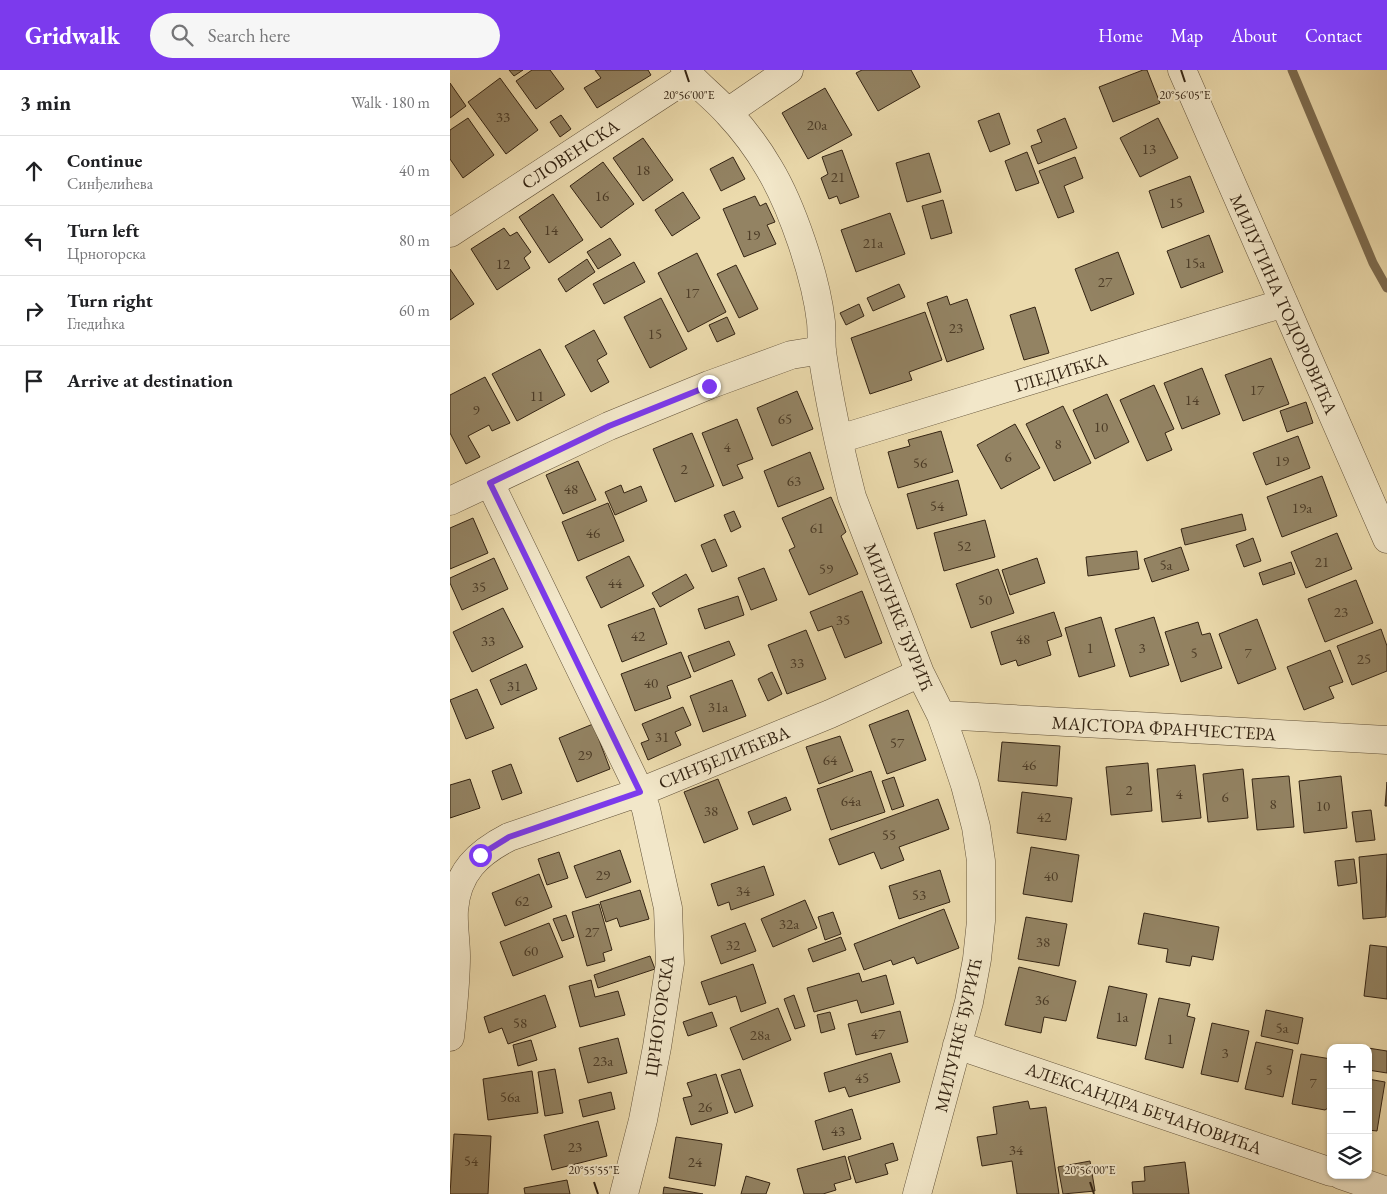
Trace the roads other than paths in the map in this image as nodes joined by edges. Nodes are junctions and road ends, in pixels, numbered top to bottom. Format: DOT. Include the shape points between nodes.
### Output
graph roads {
  1 [pos="789,70"];
  2 [pos="1182,70"];
  3 [pos="688,73"];
  4 [pos="728,112"];
  5 [pos="450,233"];
  6 [pos="1284,303"];
  7 [pos="822,350"];
  8 [pos="839,439"];
  9 [pos="490,483"];
  10 [pos="450,501"];
  11 [pos="1387,539"];
  12 [pos="920,673"];
  13 [pos="941,715"];
  14 [pos="1387,740"];
  15 [pos="640,792"];
  16 [pos="450,1037"];
  17 [pos="957,1045"];
  18 [pos="1327,1171"];
  19 [pos="1352,1179"];
  20 [pos="1387,1191"];
  21 [pos="624,1194"];
  22 [pos="917,1194"];
  1 -- 4 [label="street"];
  2 -- 6 [label="street, МИЛУТИНА ТОДОРОВИЋА"];
  3 -- 4 [label="street, МИЛУНКЕ ЂУРИЋ"];
  3 -- 5 [label="street, СЛОВЕНСКА"];
  4 -- 7 [label="street, МИЛУНКЕ ЂУРИЋ" via="768,166 799,236 819,312"];
  6 -- 8 [label="street, ГЛЕДИЋКА"];
  6 -- 11 [label="street, МИЛУТИНА ТОДОРОВИЋА"];
  7 -- 8 [label="street, МИЛУНКЕ ЂУРИЋ"];
  7 -- 9 [label="street" via="790,355 700,389 609,426"];
  8 -- 12 [label="street, МИЛУНКЕ ЂУРИЋ" via="852,497"];
  9 -- 10 [label="street"];
  9 -- 15 [label="street, ЦРНОГОРСКА"];
  12 -- 13 [label="street, МИЛУНКЕ ЂУРИЋ"];
  12 -- 15 [label="street, СИНЂЕЛИЋЕВА" via="830,714"];
  13 -- 14 [label="street, МАЈСТОРА ФРАНЧЕСТЕРА"];
  13 -- 17 [label="street, МИЛУНКЕ ЂУРИЋ" via="965,785 976,827 980,861 981,921 977,959"];
  15 -- 16 [label="street, СИНЂЕЛИЋЕВА" via="509,837 494,845 470,866 454,910 456,957"];
  15 -- 21 [label="street, ЦРНОГОРСКА" via="668,908 670,964 658,1047"];
  17 -- 18 [label="street, АЛЕКСАНДРА БЕЧАНОВИЋА"];
  17 -- 22 [label="street, МИЛУНКЕ ЂУРИЋ"];
  19 -- 20 [label="street"];
}
